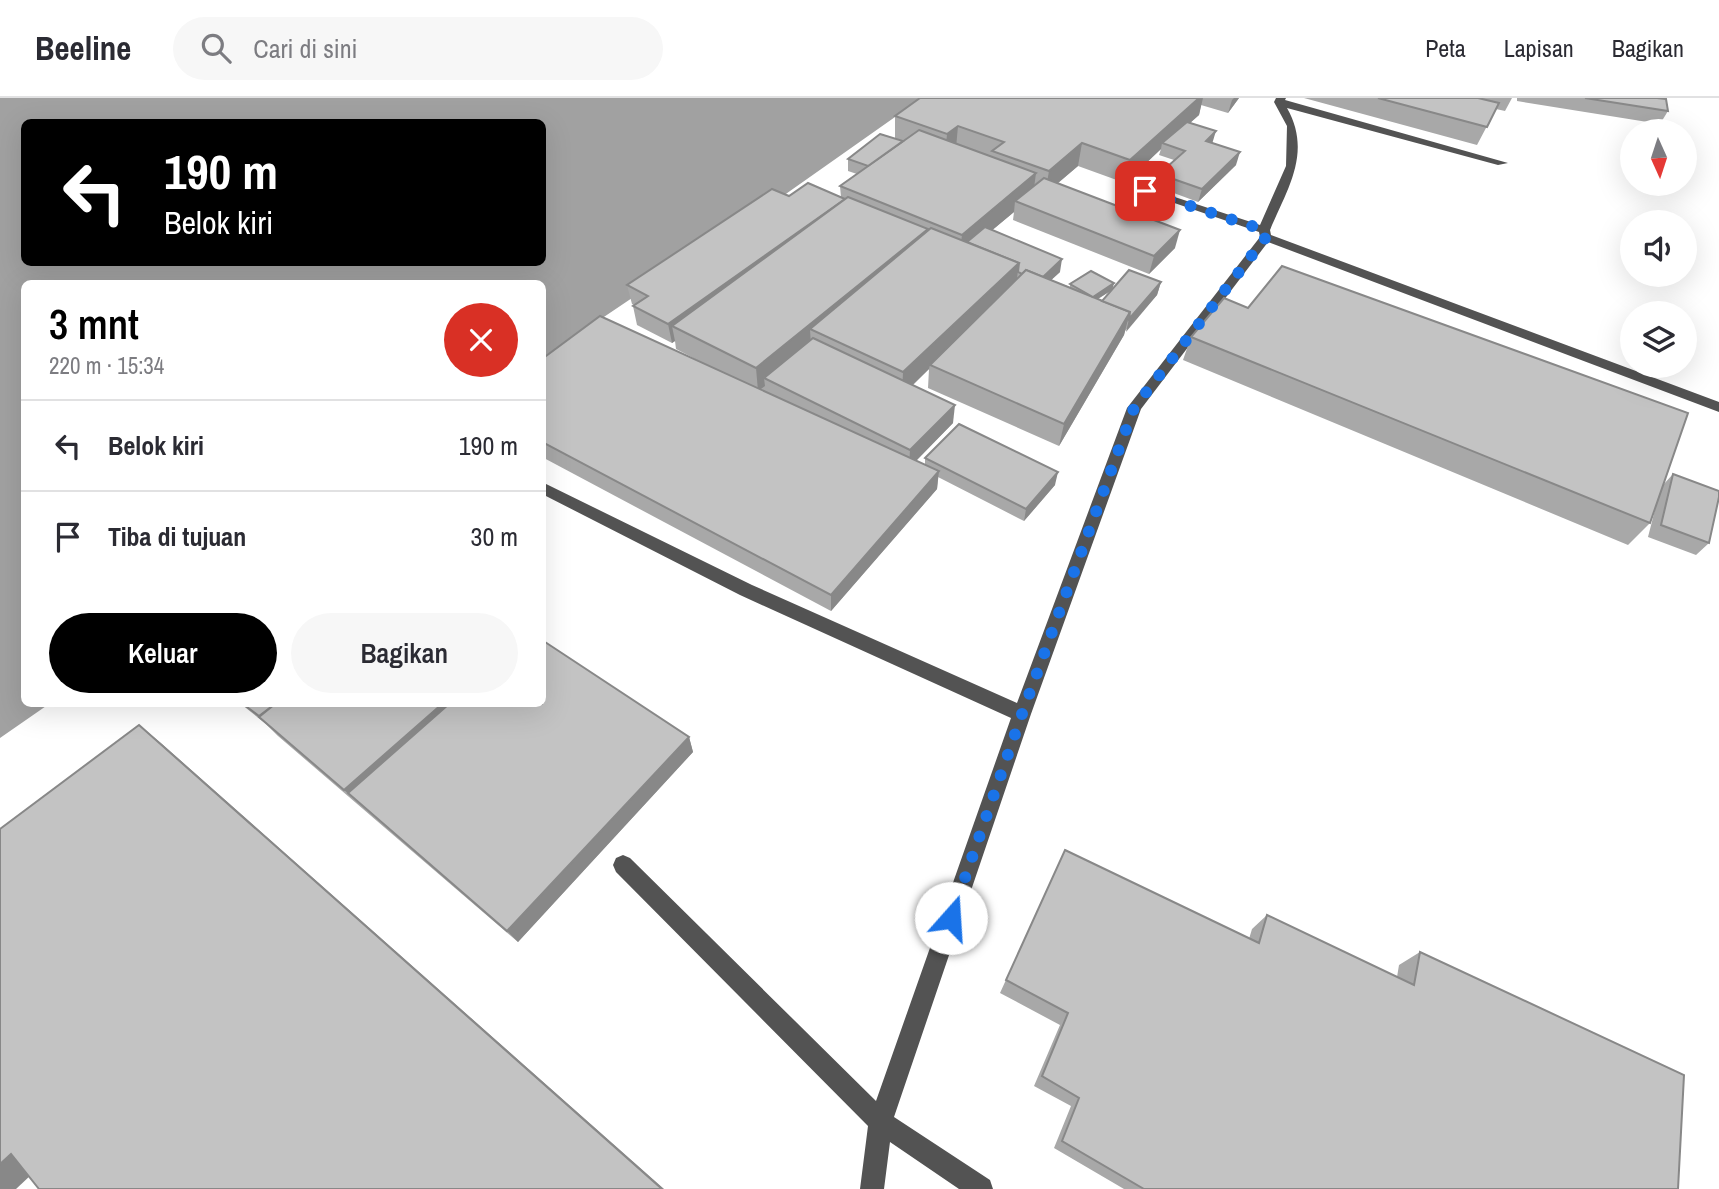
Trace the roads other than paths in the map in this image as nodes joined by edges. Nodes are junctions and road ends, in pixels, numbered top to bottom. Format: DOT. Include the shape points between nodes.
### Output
graph roads {
  1 [pos="1280,100"];
  2 [pos="1502,163"];
  3 [pos="1122,183"];
  4 [pos="1265,233"];
  5 [pos="1719,407"];
  6 [pos="546,489"];
  7 [pos="1022,714"];
  8 [pos="624,865"];
  9 [pos="880,1122"];
  10 [pos="872,1189"];
  11 [pos="981,1189"];
  1 -- 2 [label="lane"];
  1 -- 4 [label="lane" via="1292,127 1292,166"];
  3 -- 4 [label="lane"];
  4 -- 5 [label="lane"];
  4 -- 7 [label="lane" via="1134,408"];
  6 -- 7 [label="lane" via="746,590"];
  7 -- 9 [label="lane"];
  8 -- 9 [label="lane"];
  9 -- 10 [label="lane"];
  9 -- 11 [label="lane"];
}
